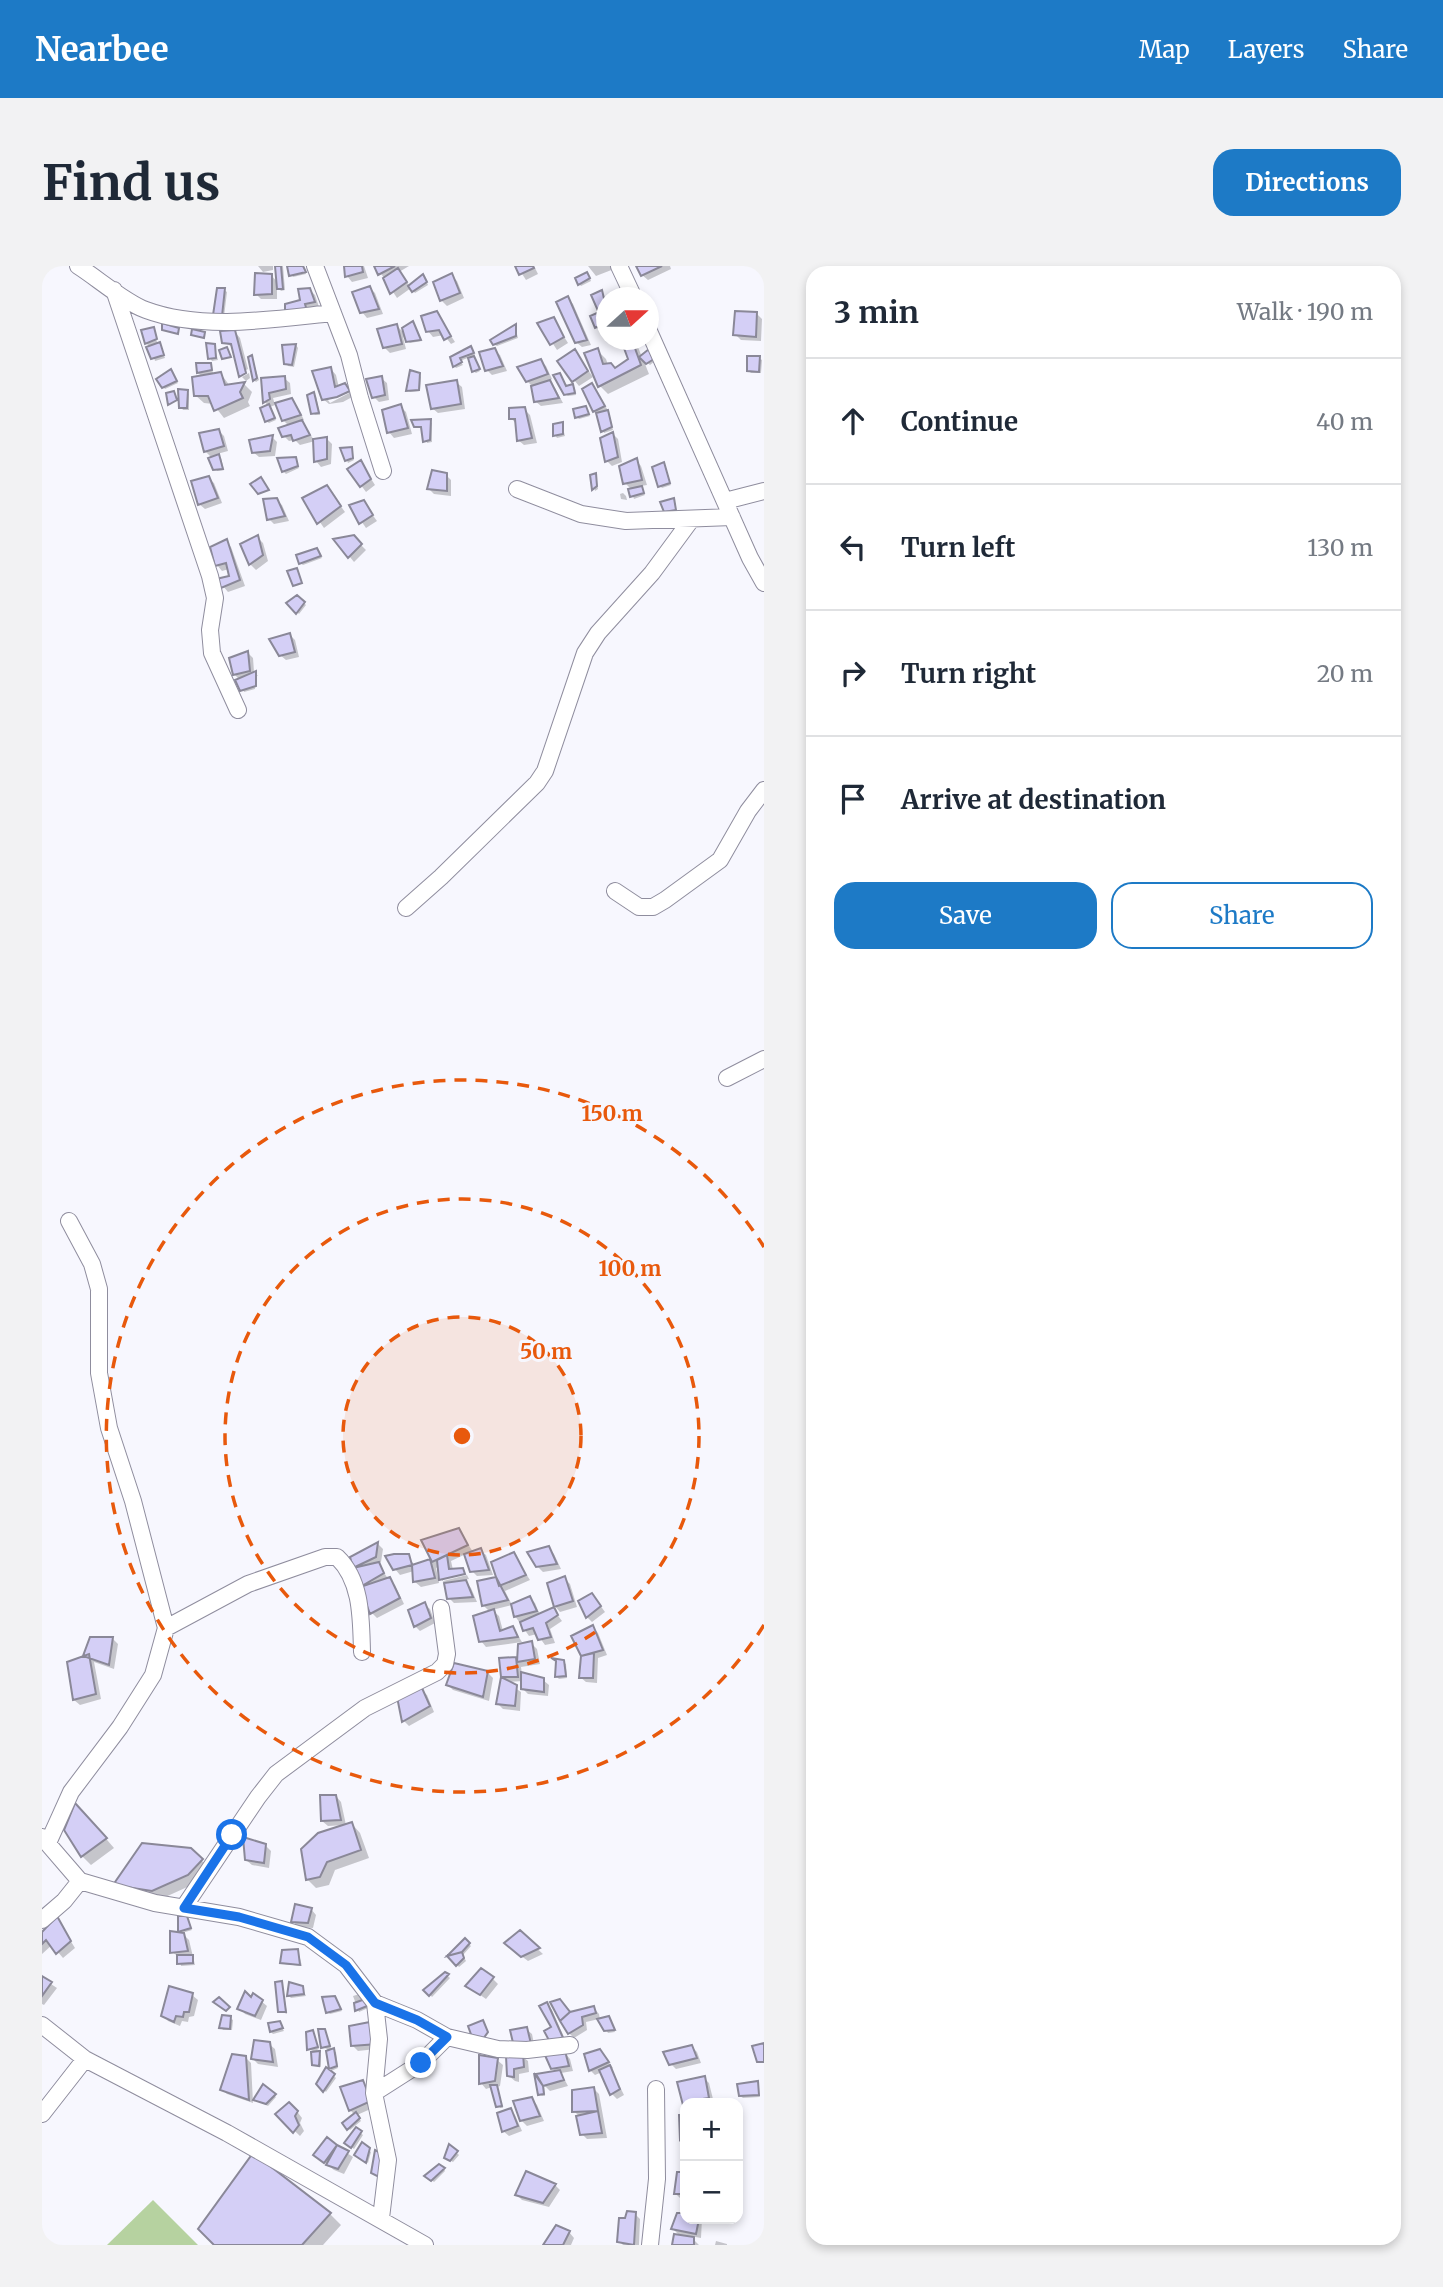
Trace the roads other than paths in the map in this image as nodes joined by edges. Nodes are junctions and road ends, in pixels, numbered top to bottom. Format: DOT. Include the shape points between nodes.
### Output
graph roads {
  1 [pos="78,266"];
  2 [pos="315,266"];
  3 [pos="619,266"];
  4 [pos="629,287"];
  5 [pos="114,290"];
  6 [pos="333,313"];
  7 [pos="658,350"];
  8 [pos="383,471"];
  9 [pos="517,489"];
  10 [pos="764,491"];
  11 [pos="725,501"];
  12 [pos="732,517"];
  13 [pos="691,520"];
  14 [pos="750,558"];
  15 [pos="764,572"];
  16 [pos="764,583"];
  17 [pos="238,710"];
  18 [pos="764,790"];
  19 [pos="615,891"];
  20 [pos="405,908"];
  21 [pos="764,1059"];
  22 [pos="727,1078"];
  23 [pos="69,1221"];
  24 [pos="441,1608"];
  25 [pos="166,1628"];
  26 [pos="362,1652"];
  27 [pos="45,1840"];
  28 [pos="80,1881"];
  29 [pos="184,1908"];
  30 [pos="42,1920"];
  31 [pos="375,2003"];
  32 [pos="42,2025"];
  33 [pos="447,2037"];
  34 [pos="570,2045"];
  35 [pos="85,2059"];
  36 [pos="656,2089"];
  37 [pos="374,2093"];
  38 [pos="42,2114"];
  39 [pos="381,2218"];
  40 [pos="425,2245"];
  41 [pos="650,2245"];
  1 -- 5 [label="street"];
  2 -- 6 [label="street"];
  3 -- 4 [label="street"];
  5 -- 6 [label="street" via="144,310 191,321"];
  5 -- 17 [label="street" via="211,576 215,598 212,653"];
  6 -- 8 [label="street"];
  7 -- 11 [label="street"];
  9 -- 13 [label="street" via="580,514 626,521"];
  10 -- 11 [label="street"];
  11 -- 12 [label="street"];
  12 -- 13 [label="street"];
  12 -- 14 [label="street"];
  13 -- 20 [label="street" via="586,653 537,783"];
  14 -- 15 [label="street"];
  14 -- 16 [label="street"];
  18 -- 19 [label="street" via="720,860 665,900 653,907 639,906"];
  21 -- 22 [label="street"];
  23 -- 25 [label="street" via="92,1264 99,1289 99,1373 109,1428"];
  24 -- 29 [label="street" via="445,1664 365,1708 276,1774"];
  25 -- 26 [label="street" via="248,1584 337,1557 347,1567 360,1602"];
  25 -- 27 [label="street" via="153,1675 71,1792"];
  27 -- 28 [label="street"];
  28 -- 29 [label="street"];
  28 -- 30 [label="street"];
  29 -- 31 [label="street" via="239,1917 308,1937 346,1965"];
  31 -- 33 [label="street"];
  31 -- 37 [label="street" via="379,2039"];
  32 -- 35 [label="street"];
  33 -- 34 [label="street" via="498,2049"];
  33 -- 37 [label="street" via="421,2063"];
  35 -- 38 [label="street"];
  35 -- 39 [label="street"];
  36 -- 41 [label="street" via="657,2179"];
  37 -- 39 [label="street" via="388,2160"];
  39 -- 40 [label="street"];
}
